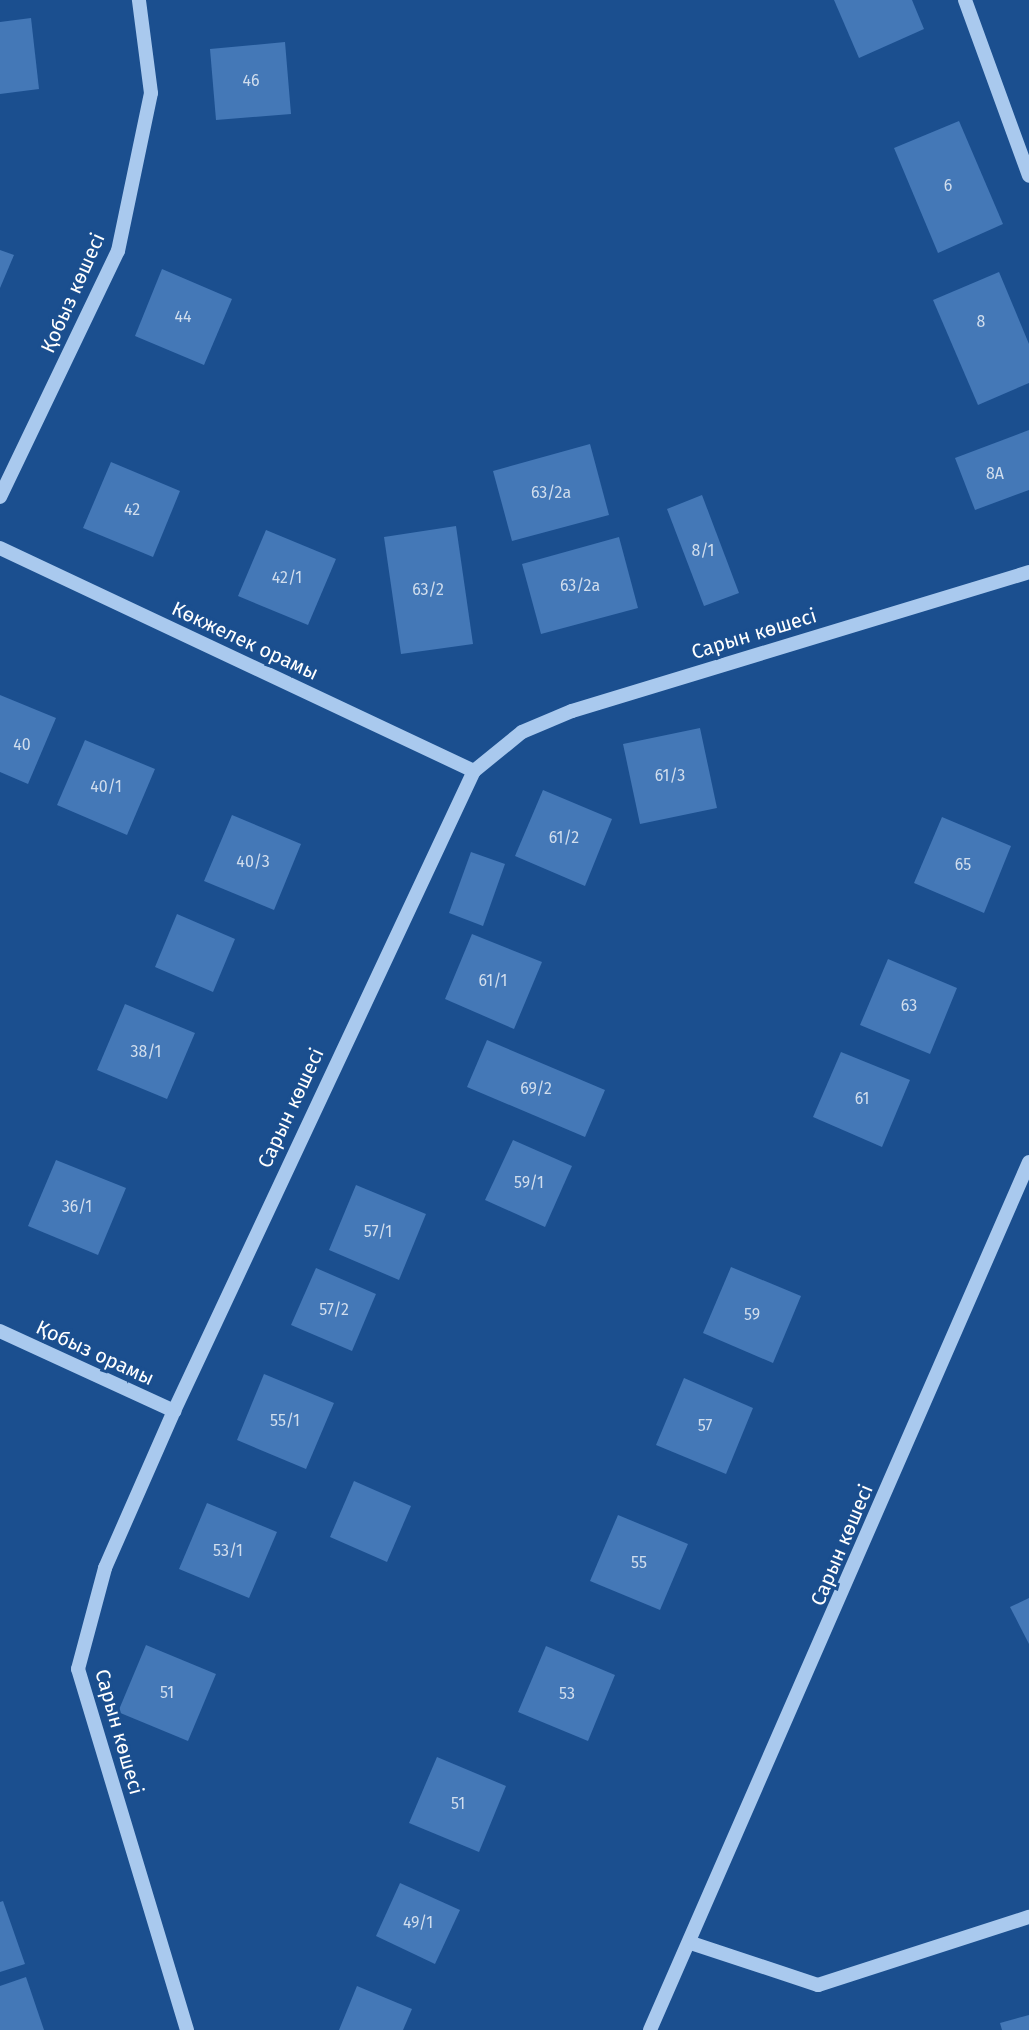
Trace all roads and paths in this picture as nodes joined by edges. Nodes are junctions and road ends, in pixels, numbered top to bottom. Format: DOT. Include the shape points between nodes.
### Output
graph roads {
  1 [pos="139,0"];
  2 [pos="965,0"];
  3 [pos="1029,176"];
  4 [pos="0,497"];
  5 [pos="0,548"];
  6 [pos="1029,572"];
  7 [pos="474,771"];
  8 [pos="1029,1162"];
  9 [pos="0,1331"];
  10 [pos="174,1411"];
  11 [pos="1029,1917"];
  12 [pos="691,1943"];
  13 [pos="187,2030"];
  14 [pos="650,2030"];
  1 -- 4 [label="street, Қобыз көшесі" via="151,93 118,251"];
  2 -- 3 [label="street"];
  5 -- 7 [label="street, Көкжелек орамы"];
  6 -- 7 [label="street, Сарын көшесі" via="572,711 522,732"];
  7 -- 10 [label="street, Сарын көшесі"];
  8 -- 12 [label="street, Сарын көшесі"];
  9 -- 10 [label="street, Қобыз орамы"];
  10 -- 13 [label="street, Сарын көшесі" via="105,1568 78,1669"];
  11 -- 12 [label="street" via="818,1985"];
  12 -- 14 [label="street, Сарын көшесі"];
}
